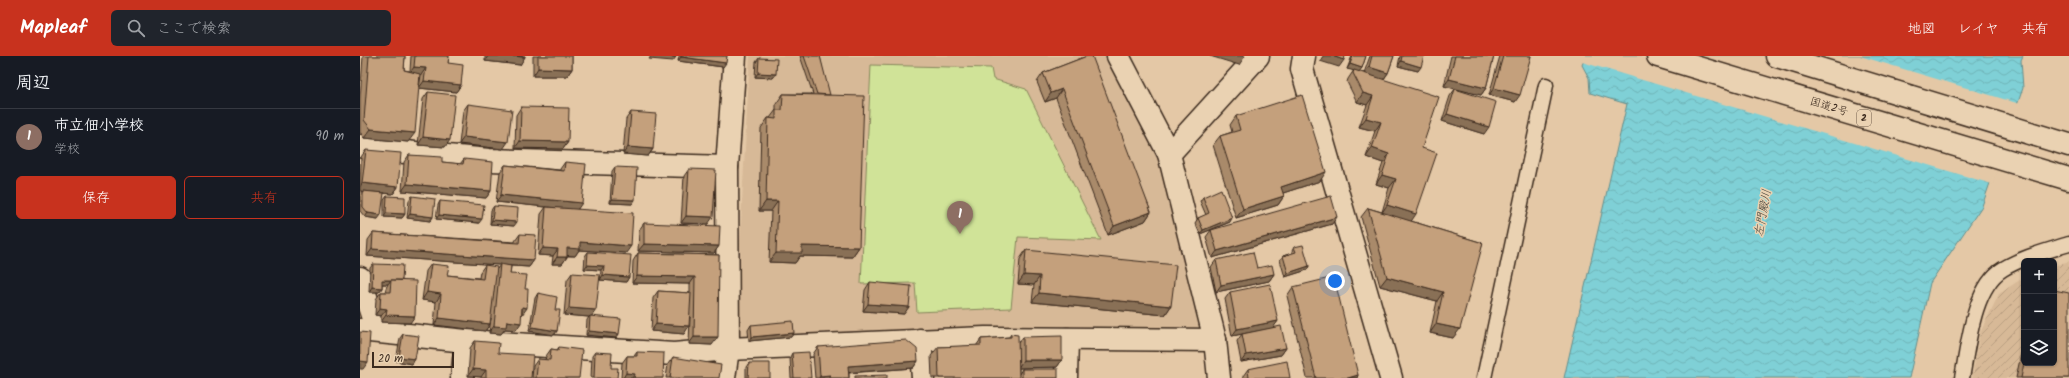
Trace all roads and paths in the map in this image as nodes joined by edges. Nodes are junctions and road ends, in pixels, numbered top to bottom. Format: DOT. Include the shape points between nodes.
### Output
graph roads {
  1 [pos="735,56"];
  2 [pos="1118,56"];
  3 [pos="1258,56"];
  4 [pos="1304,56"];
  5 [pos="1658,56"];
  6 [pos="1777,56"];
  7 [pos="1546,85"];
  8 [pos="2069,145"];
  9 [pos="360,146"];
  10 [pos="1169,154"];
  11 [pos="727,167"];
  12 [pos="2069,179"];
  13 [pos="2069,244"];
  14 [pos="360,278"];
  15 [pos="368,330"];
  16 [pos="1067,339"];
  17 [pos="920,340"];
  18 [pos="1215,340"];
  19 [pos="466,341"];
  20 [pos="728,349"];
  21 [pos="462,378"];
  22 [pos="724,378"];
  23 [pos="923,378"];
  24 [pos="1066,378"];
  25 [pos="1220,378"];
  26 [pos="1391,378"];
  27 [pos="1484,378"];
  28 [pos="1962,378"];
  1 -- 11 [label="main road"];
  2 -- 10 [label="main road"];
  3 -- 10 [label="main road"];
  4 -- 26 [label="main road" via="1302,69"];
  5 -- 12 [label="main road, 国道2号 / 2"];
  6 -- 8 [label="main road"];
  7 -- 27 [label="lane"];
  9 -- 11 [label="main road" via="489,160"];
  10 -- 18 [label="main road"];
  11 -- 20 [label="main road"];
  13 -- 28 [label="lane" via="2018,261 2001,270 1989,283 1973,318"];
  14 -- 15 [label="main road"];
  15 -- 19 [label="main road"];
  16 -- 17 [label="main road"];
  16 -- 18 [label="main road"];
  16 -- 24 [label="main road"];
  17 -- 20 [label="main road"];
  17 -- 23 [label="main road"];
  18 -- 25 [label="main road"];
  19 -- 20 [label="main road" via="674,354"];
  19 -- 21 [label="main road"];
  20 -- 22 [label="main road"];
}
